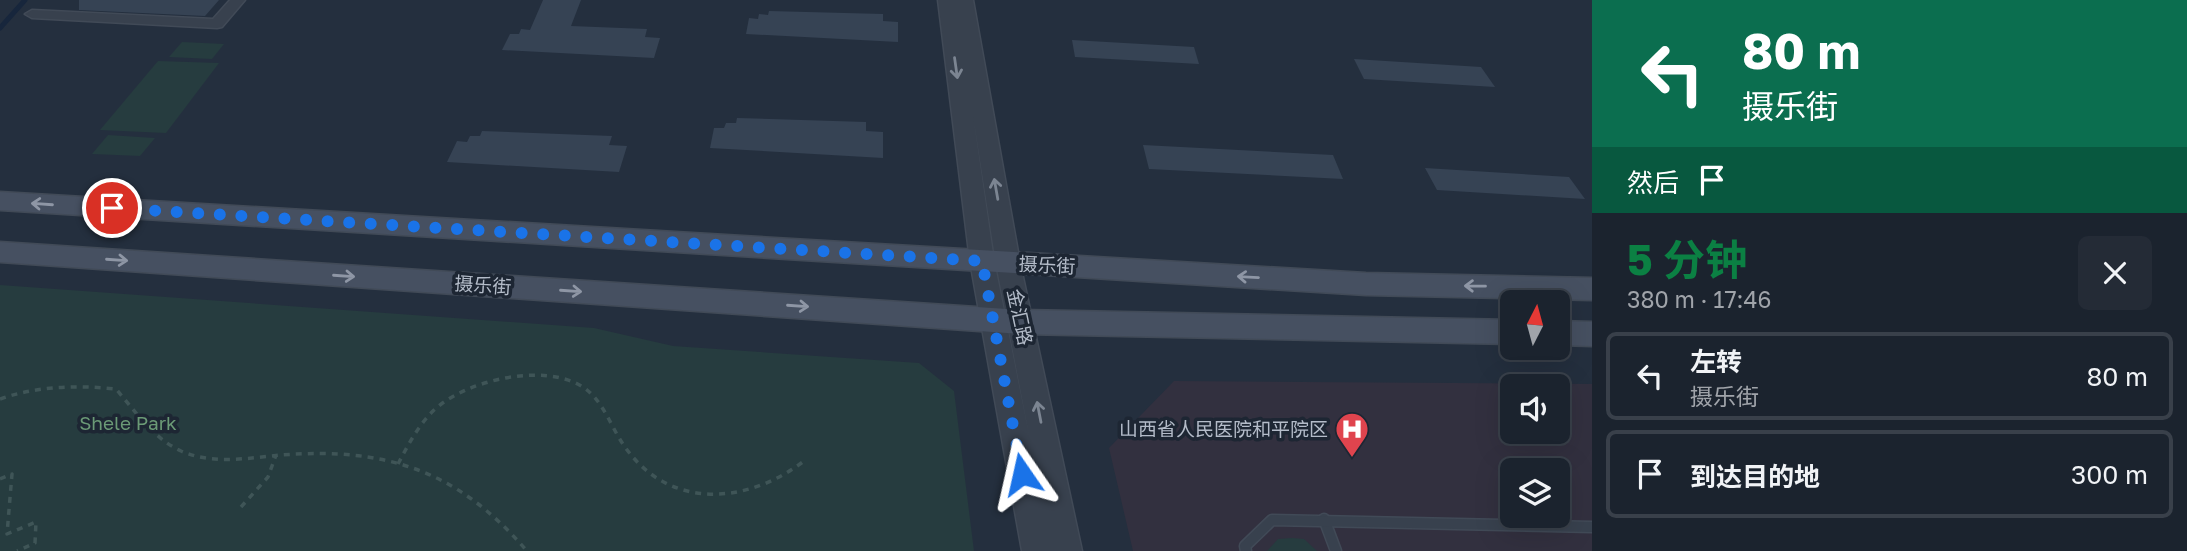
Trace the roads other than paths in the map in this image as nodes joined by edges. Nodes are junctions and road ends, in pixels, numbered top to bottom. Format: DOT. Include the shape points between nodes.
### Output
graph roads {
  1 [pos="238,0"];
  2 [pos="947,0"];
  3 [pos="964,0"];
  4 [pos="32,14"];
  5 [pos="0,201"];
  6 [pos="0,252"];
  7 [pos="995,262"];
  8 [pos="1592,289"];
  9 [pos="993,320"];
  10 [pos="1022,322"];
  11 [pos="1500,332"];
  12 [pos="1570,333"];
  13 [pos="1592,334"];
  14 [pos="1324,519"];
  15 [pos="1592,527"];
  16 [pos="1037,551"];
  17 [pos="1067,551"];
  18 [pos="1246,551"];
  19 [pos="1336,551"];
  1 -- 4 [label="street" via="217,24"];
  2 -- 7 [label="street, 金汇路, one-way"];
  7 -- 3 [label="street, 金汇路, one-way"];
  7 -- 5 [label="main road, 摄乐街, one-way"];
  6 -- 9 [label="main road, 摄乐街, one-way"];
  8 -- 7 [label="main road, 摄乐街, one-way" via="1366,284"];
  7 -- 9 [label="street, 金汇路"];
  7 -- 10 [label="street, 金汇路"];
  9 -- 10 [label="main road, 摄乐街"];
  9 -- 16 [label="street, 金汇路"];
  10 -- 11 [label="main road, 摄乐街"];
  17 -- 10 [label="street, 金汇路, one-way"];
  12 -- 13 [label="main road"];
  14 -- 15 [label="lane"];
  14 -- 18 [label="lane" via="1272,520 1245,546"];
  14 -- 19 [label="lane"];
}
